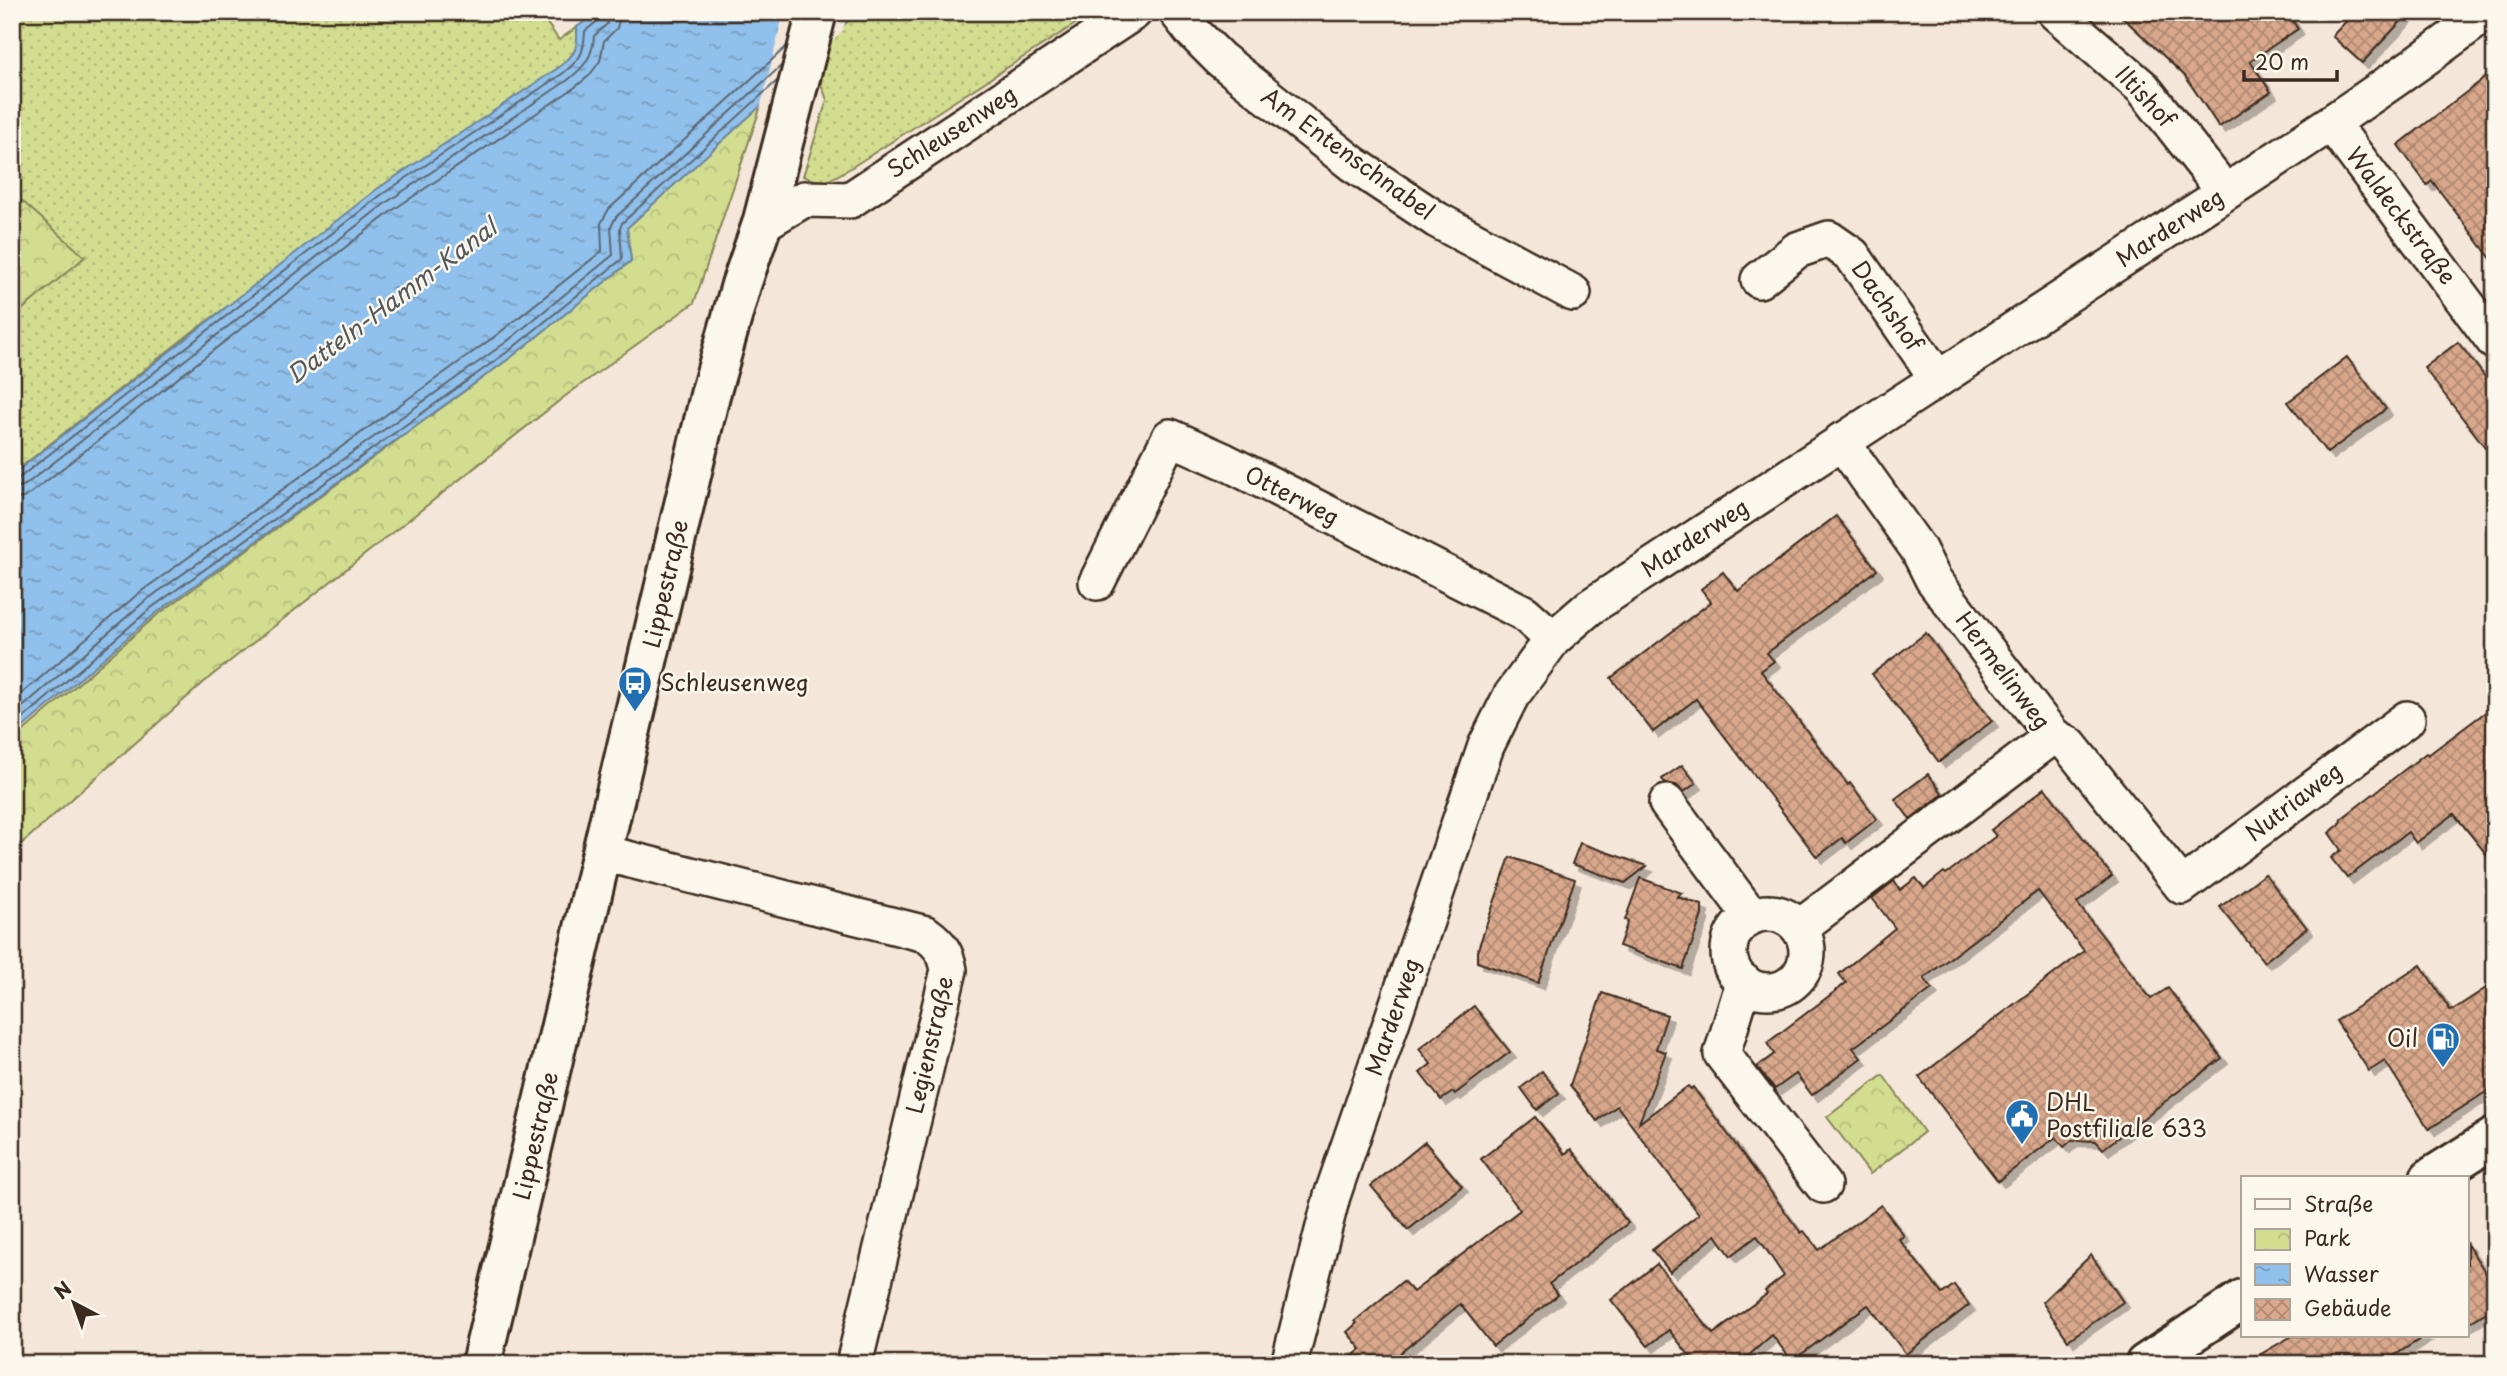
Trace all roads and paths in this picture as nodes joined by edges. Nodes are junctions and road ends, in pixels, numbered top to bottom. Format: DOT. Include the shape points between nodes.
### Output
graph roads {
  1 [pos="817,12"];
  2 [pos="1134,12"];
  3 [pos="1177,12"];
  4 [pos="2055,12"];
  5 [pos="2487,12"];
  6 [pos="2332,124"];
  7 [pos="2225,192"];
  8 [pos="762,224"];
  9 [pos="1759,280"];
  10 [pos="1573,293"];
  11 [pos="2495,342"];
  12 [pos="1938,379"];
  13 [pos="1841,442"];
  14 [pos="1097,582"];
  15 [pos="1553,639"];
  16 [pos="2407,719"];
  17 [pos="2053,736"];
  18 [pos="1667,803"];
  19 [pos="603,853"];
  20 [pos="2182,886"];
  21 [pos="1751,916"];
  22 [pos="1800,929"];
  23 [pos="1744,982"];
  24 [pos="2495,1137"];
  25 [pos="2433,1176"];
  26 [pos="1823,1185"];
  27 [pos="2241,1300"];
  28 [pos="481,1364"];
  29 [pos="854,1364"];
  30 [pos="1289,1364"];
  31 [pos="2145,1364"];
  1 -- 8 [label="main road, Lippestraße"];
  2 -- 8 [label="street, Schleusenweg" via="850,200 804,199"];
  3 -- 10 [label="street, Am Entenschnabel" via="1220,59 1353,164 1437,220"];
  4 -- 7 [label="street, Iltishof" via="2143,88"];
  5 -- 6 [label="street, Marderweg"];
  6 -- 7 [label="street, Marderweg"];
  6 -- 11 [label="street, Waldeckstraße"];
  7 -- 12 [label="street, Marderweg"];
  8 -- 19 [label="main road, Lippestraße" via="710,395"];
  9 -- 12 [label="street, Dachshof" via="1797,250 1829,239 1852,255"];
  12 -- 13 [label="street, Marderweg"];
  13 -- 15 [label="street, Marderweg" via="1590,607"];
  13 -- 17 [label="street, Hermelinweg" via="1918,549 1933,579"];
  14 -- 15 [label="street, Otterweg" via="1170,437 1524,613"];
  15 -- 30 [label="street, Marderweg" via="1511,696 1486,746 1332,1196"];
  16 -- 20 [label="street, Nutriaweg"];
  17 -- 20 [label="street, Hermelinweg" via="2068,745"];
  17 -- 22 [label="street"];
  18 -- 21 [label="street"];
  19 -- 28 [label="main road, Lippestraße"];
  19 -- 29 [label="street, Legienstraße" via="926,934 947,958 949,970"];
  21 -- 22 [label="street" via="1783,916"];
  21 -- 23 [label="street" via="1738,927 1729,953"];
  22 -- 23 [label="street" via="1807,946 1802,973 1786,987 1772,991"];
  23 -- 26 [label="street" via="1722,1054"];
  24 -- 25 [label="main road"];
  27 -- 31 [label="main road"];
}
